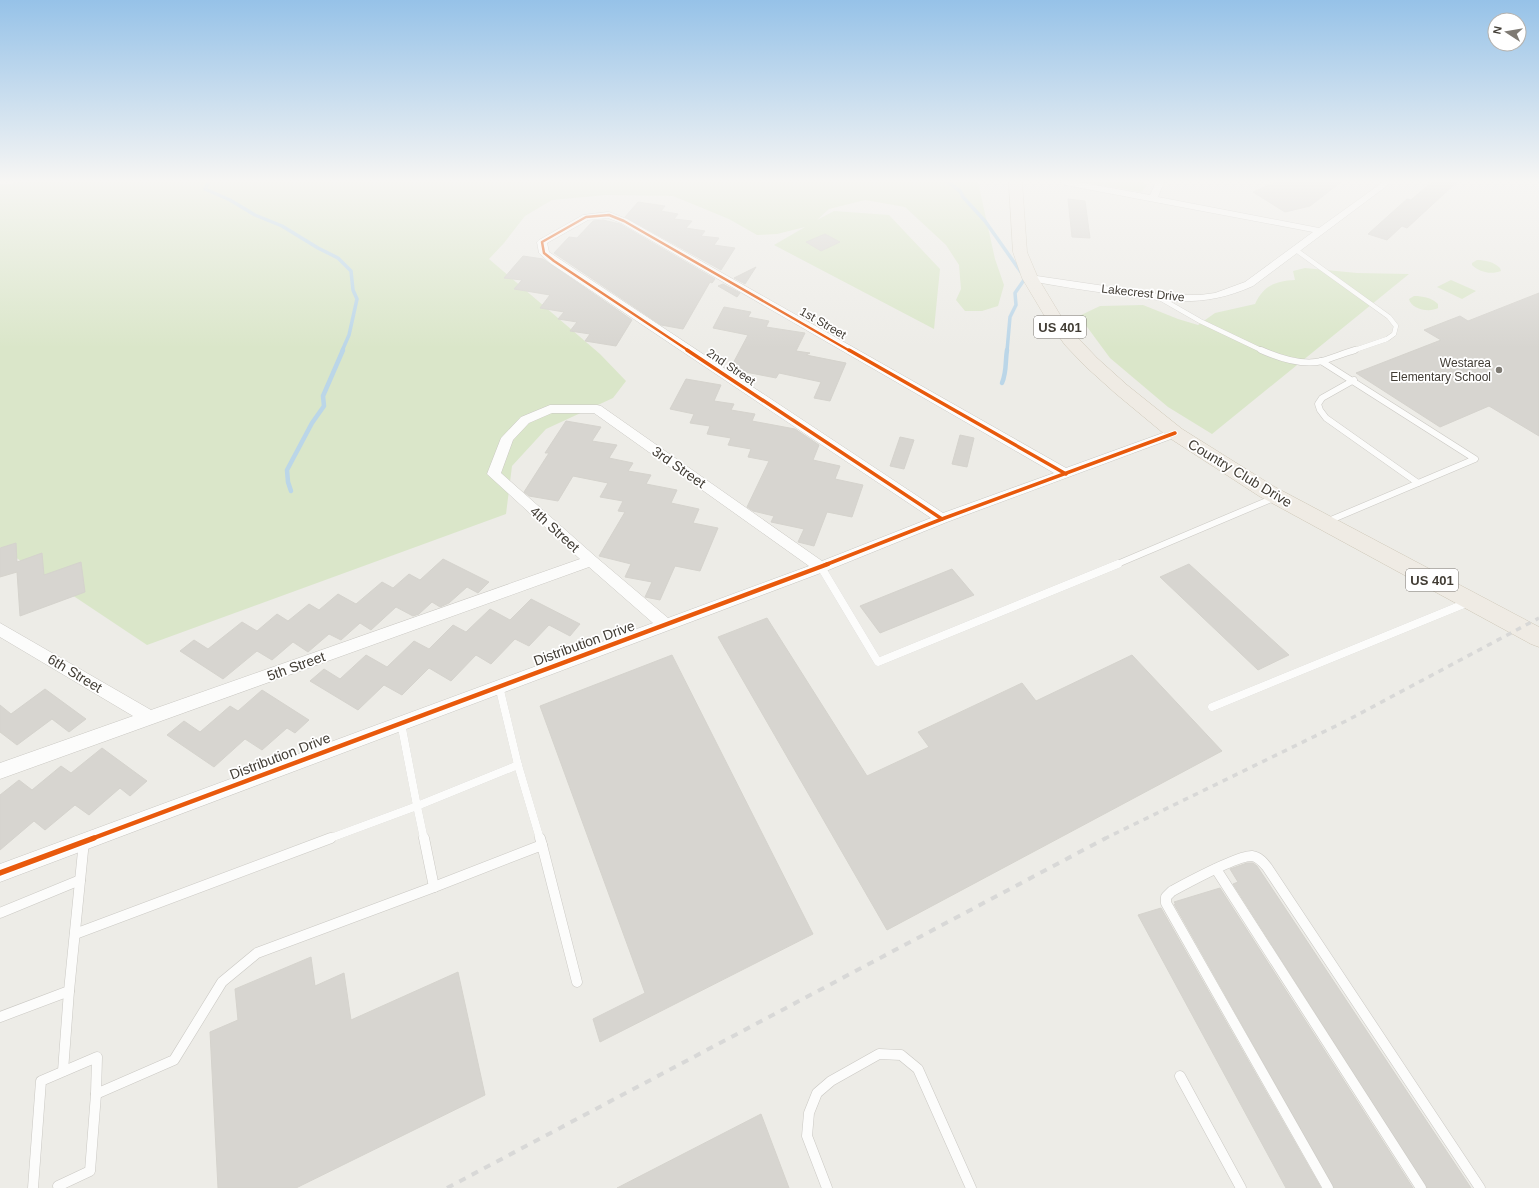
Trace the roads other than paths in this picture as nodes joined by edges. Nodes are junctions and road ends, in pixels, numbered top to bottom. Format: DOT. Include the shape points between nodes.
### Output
graph roads {
  1 [pos="550,237"];
  2 [pos="653,237"];
  3 [pos="1019,237"];
  4 [pos="1313,237"];
  5 [pos="1296,250"];
  6 [pos="1030,278"];
  7 [pos="1158,297"];
  8 [pos="1321,361"];
  9 [pos="1354,380"];
  10 [pos="525,420"];
  11 [pos="1175,433"];
  12 [pos="1066,474"];
  13 [pos="1418,483"];
  14 [pos="1277,497"];
  15 [pos="942,519"];
  16 [pos="1326,522"];
  17 [pos="591,561"];
  18 [pos="821,567"];
  19 [pos="1471,601"];
  20 [pos="666,625"];
  21 [pos="0,629"];
  22 [pos="1539,638"];
  23 [pos="499,686"];
  24 [pos="1212,707"];
  25 [pos="150,718"];
  26 [pos="401,722"];
  27 [pos="518,765"];
  28 [pos="0,772"];
  29 [pos="418,806"];
  30 [pos="84,841"];
  31 [pos="542,845"];
  32 [pos="1216,869"];
  33 [pos="0,873"];
  34 [pos="80,880"];
  35 [pos="434,887"];
  36 [pos="0,913"];
  37 [pos="75,934"];
  38 [pos="577,982"];
  39 [pos="69,991"];
  40 [pos="0,1016"];
  41 [pos="64,1071"];
  42 [pos="1180,1076"];
  43 [pos="96,1094"];
  44 [pos="56,1187"];
  45 [pos="33,1188"];
  46 [pos="827,1188"];
  47 [pos="971,1188"];
  48 [pos="1241,1188"];
  49 [pos="1328,1188"];
  50 [pos="1421,1188"];
  51 [pos="1480,1188"];
  1 -- 15 [label="street, 2nd Street" via="542,242 544,253"];
  2 -- 12 [label="street, 1st Street"];
  3 -- 6 [label="main road, Country Club Drive / US 401" via="1020,252"];
  4 -- 5 [label="street, Lakecrest Drive"];
  5 -- 7 [label="street, Lakecrest Drive" via="1238,290 1211,297"];
  5 -- 8 [label="lane" via="1389,316 1396,326 1394,334 1387,339"];
  6 -- 7 [label="street, Lakecrest Drive"];
  6 -- 11 [label="main road, Country Club Drive / US 401" via="1055,320 1091,362 1121,390"];
  7 -- 8 [label="lane" via="1200,321 1264,351 1287,359"];
  8 -- 9 [label="lane"];
  9 -- 13 [label="lane" via="1322,398 1318,404 1320,410 1326,418"];
  9 -- 13 [label="lane" via="1475,459"];
  10 -- 17 [label="street, 4th Street" via="507,438 494,474"];
  10 -- 18 [label="street, 3rd Street" via="550,409 597,409"];
  11 -- 12 [label="street, Distribution Drive"];
  11 -- 14 [label="main road, Country Club Drive / US 401"];
  12 -- 15 [label="street, Distribution Drive"];
  13 -- 16 [label="lane"];
  14 -- 16 [label="main road, Country Club Drive / US 401"];
  14 -- 18 [label="lane" via="878,662"];
  15 -- 18 [label="street, Distribution Drive"];
  16 -- 19 [label="main road, Country Club Drive / US 401"];
  17 -- 20 [label="street, 4th Street"];
  17 -- 25 [label="street, 5th Street"];
  18 -- 20 [label="street, Distribution Drive"];
  19 -- 22 [label="main road, Country Club Drive / US 401"];
  19 -- 24 [label="lane"];
  20 -- 23 [label="street, Distribution Drive"];
  21 -- 25 [label="street, 6th Street"];
  23 -- 26 [label="street, Distribution Drive"];
  23 -- 27 [label="lane"];
  25 -- 28 [label="street, 5th Street"];
  26 -- 29 [label="lane"];
  26 -- 30 [label="street, Distribution Drive"];
  27 -- 29 [label="lane"];
  27 -- 31 [label="lane"];
  29 -- 35 [label="lane"];
  29 -- 37 [label="lane"];
  30 -- 33 [label="street, Distribution Drive"];
  30 -- 34 [label="lane"];
  31 -- 35 [label="lane"];
  31 -- 38 [label="lane"];
  32 -- 49 [label="lane" via="1172,891 1167,895 1167,905"];
  32 -- 50 [label="lane"];
  32 -- 51 [label="lane" via="1248,856 1257,857 1262,861"];
  34 -- 36 [label="lane"];
  34 -- 37 [label="lane"];
  35 -- 43 [label="lane" via="257,953 222,982 174,1060"];
  37 -- 39 [label="lane"];
  39 -- 40 [label="lane"];
  39 -- 41 [label="lane"];
  41 -- 43 [label="lane" via="97,1057"];
  41 -- 45 [label="lane" via="41,1081"];
  42 -- 48 [label="lane"];
  43 -- 44 [label="lane" via="90,1171"];
  46 -- 47 [label="lane" via="807,1136 809,1113 817,1093 831,1081 879,1054 901,1055 918,1069"];
}
